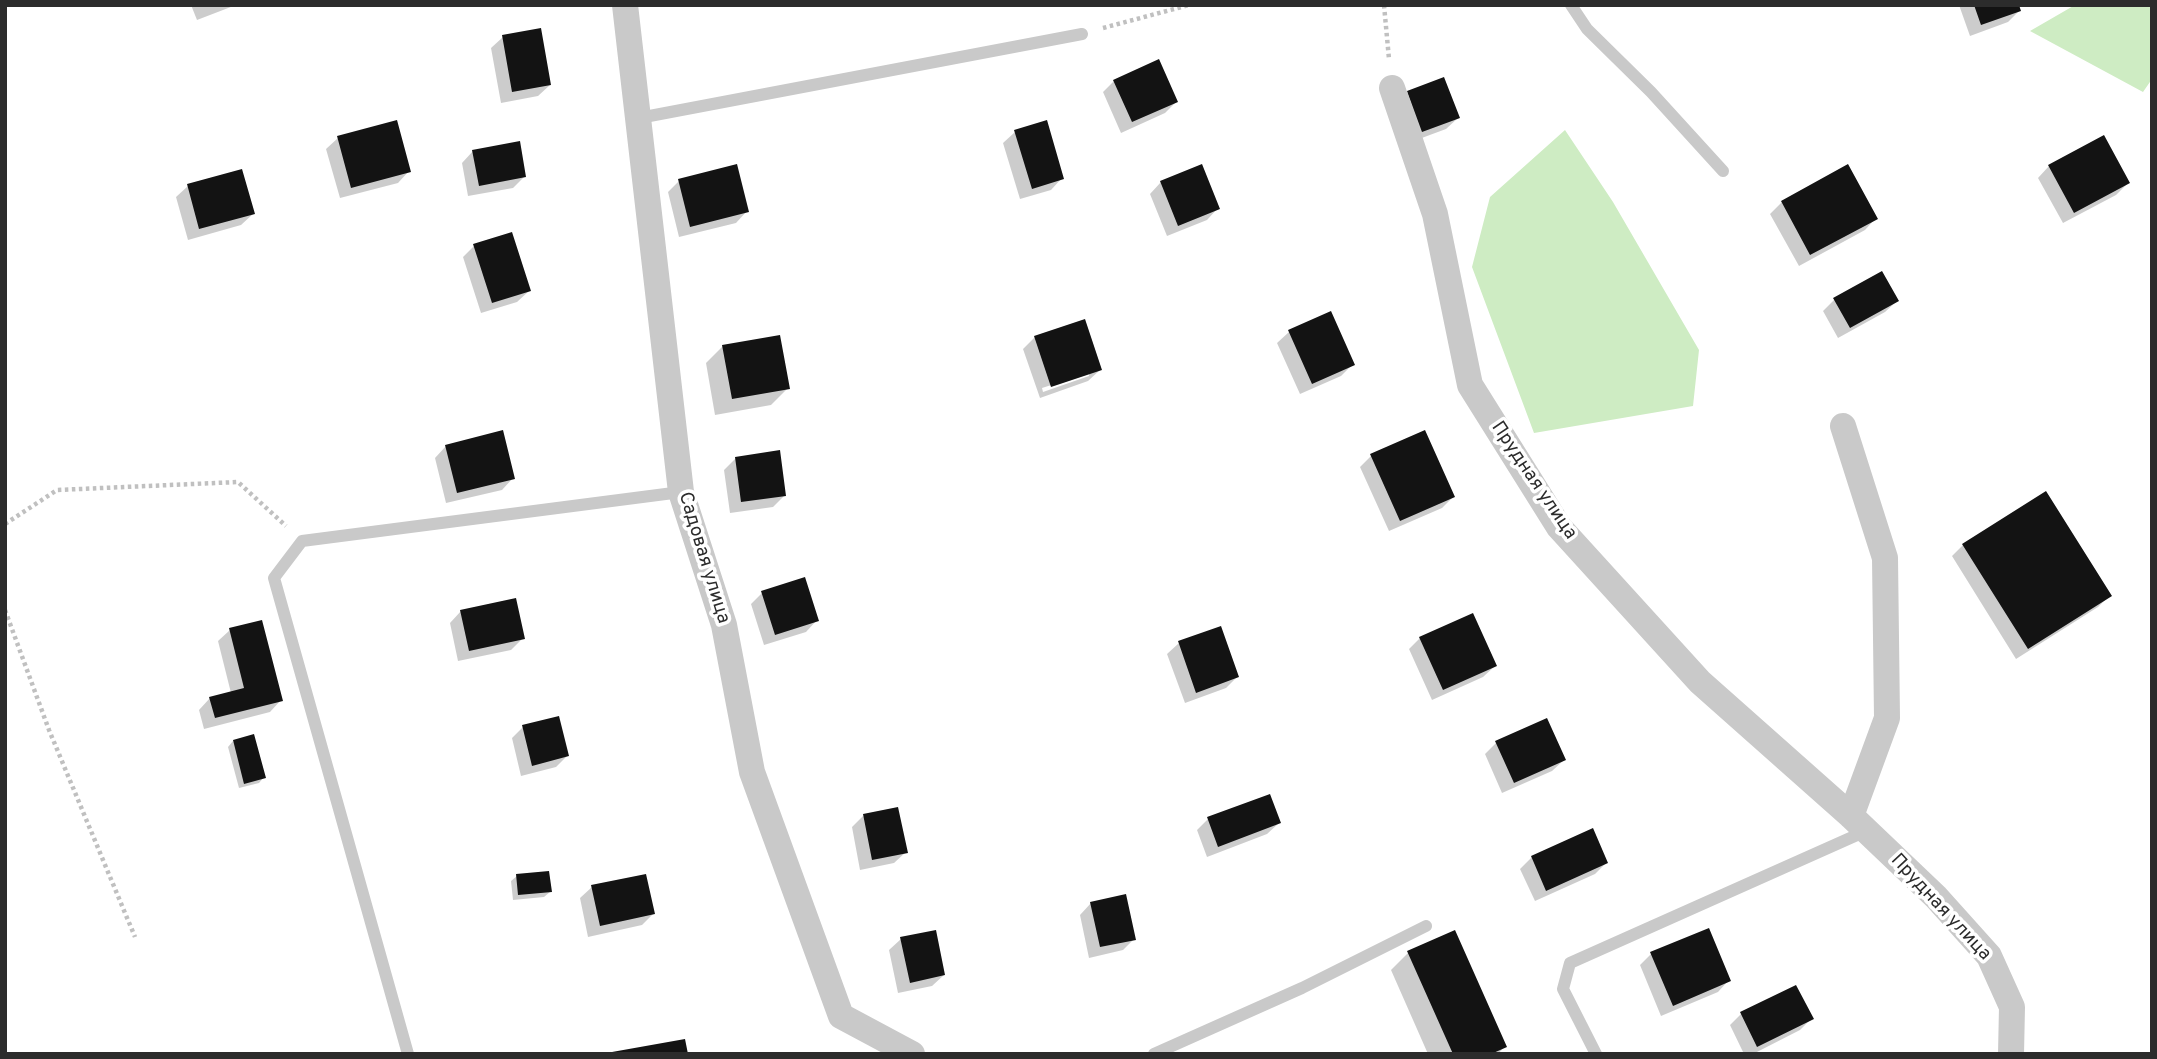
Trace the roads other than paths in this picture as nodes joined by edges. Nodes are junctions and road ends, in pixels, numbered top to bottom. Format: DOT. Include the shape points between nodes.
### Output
graph roads {
  1 [pos="625,5"];
  2 [pos="1571,5"];
  3 [pos="1082,34"];
  4 [pos="1392,88"];
  5 [pos="639,118"];
  6 [pos="1723,171"];
  7 [pos="1843,426"];
  8 [pos="681,492"];
  9 [pos="1859,823"];
  10 [pos="1426,926"];
  11 [pos="408,1054"];
  12 [pos="912,1054"];
  13 [pos="1154,1054"];
  14 [pos="1597,1054"];
  15 [pos="2011,1054"];
  1 -- 5 [label="street, Садовая улица"];
  2 -- 6 [label="lane" via="1587,29"];
  3 -- 5 [label="lane"];
  4 -- 9 [label="street, Прудная улица" via="1435,214 1470,385 1559,527 1700,682"];
  5 -- 8 [label="street, Садовая улица"];
  7 -- 9 [label="street" via="1885,558 1887,718"];
  8 -- 11 [label="lane" via="302,541 274,578"];
  8 -- 12 [label="street, Садовая улица" via="724,625 752,772 841,1016"];
  9 -- 14 [label="lane" via="1570,963 1563,989"];
  9 -- 15 [label="street, Прудная улица" via="1989,956 2012,1007"];
  10 -- 13 [label="lane"];
}
